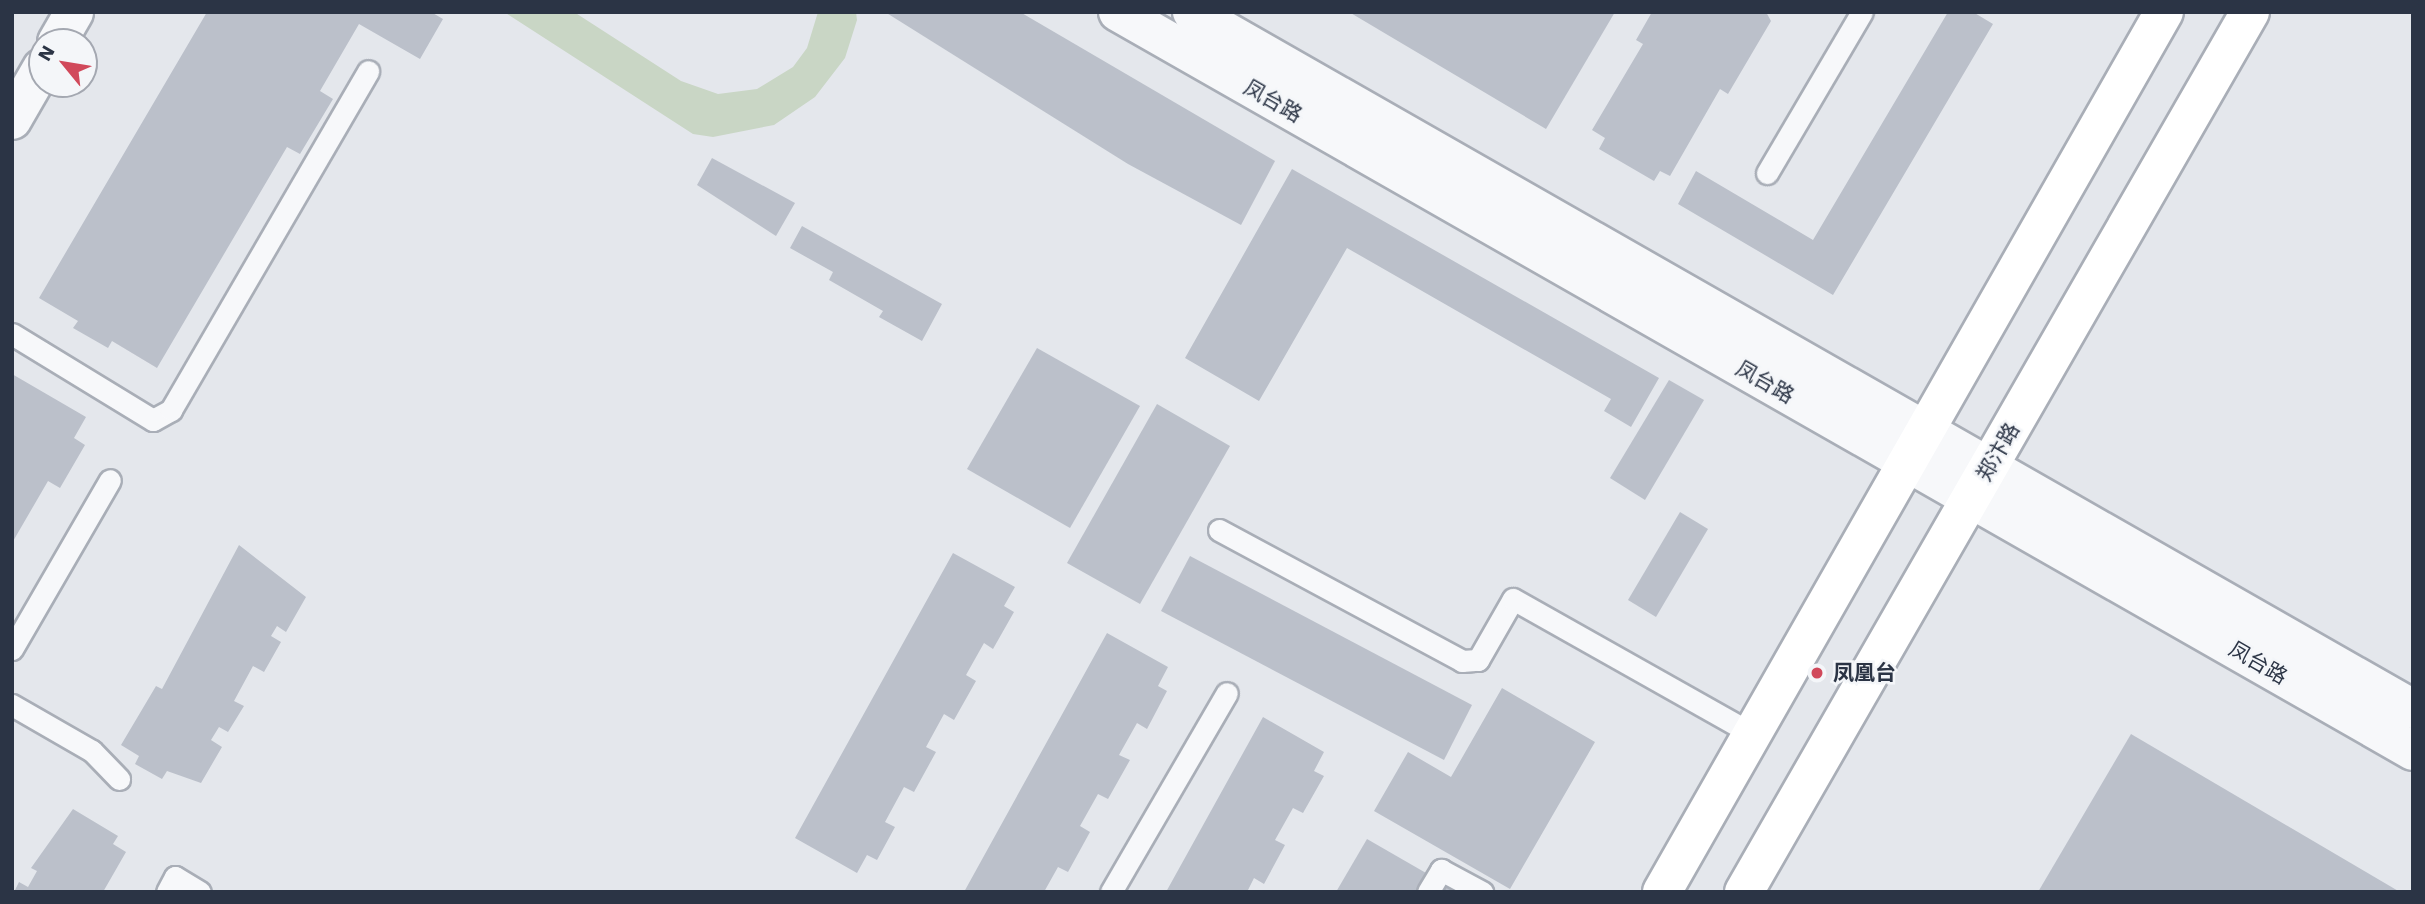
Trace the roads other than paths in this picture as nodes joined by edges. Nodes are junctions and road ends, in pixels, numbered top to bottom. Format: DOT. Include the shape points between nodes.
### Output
graph roads {
  1 [pos="74,12"];
  2 [pos="1118,12"];
  3 [pos="1192,12"];
  4 [pos="1862,12"];
  5 [pos="2164,12"];
  6 [pos="2250,12"];
  7 [pos="65,28"];
  8 [pos="368,71"];
  9 [pos="28,92"];
  10 [pos="12,120"];
  11 [pos="1767,173"];
  12 [pos="12,334"];
  13 [pos="1918,448"];
  14 [pos="110,480"];
  15 [pos="1980,483"];
  16 [pos="1219,530"];
  17 [pos="12,649"];
  18 [pos="1227,692"];
  19 [pos="12,705"];
  20 [pos="2413,709"];
  21 [pos="1753,734"];
  22 [pos="2413,751"];
  23 [pos="119,779"];
  24 [pos="167,892"];
  25 [pos="200,892"];
  26 [pos="1111,892"];
  27 [pos="1428,892"];
  28 [pos="1482,892"];
  29 [pos="1662,892"];
  30 [pos="1744,892"];
  1 -- 7 [label="street"];
  2 -- 13 [label="street, 凤台路"];
  3 -- 13 [label="street, 凤台路"];
  4 -- 11 [label="lane"];
  5 -- 13 [label="main road"];
  6 -- 15 [label="main road, 郑汴路"];
  8 -- 12 [label="lane" via="171,410 153,420"];
  9 -- 10 [label="street"];
  13 -- 15 [label="street, 凤台路"];
  13 -- 21 [label="main road"];
  14 -- 17 [label="lane"];
  15 -- 20 [label="street, 凤台路"];
  15 -- 22 [label="street, 凤台路"];
  15 -- 30 [label="main road, 郑汴路"];
  16 -- 21 [label="lane" via="1462,661 1478,660 1513,599"];
  18 -- 26 [label="lane"];
  19 -- 23 [label="lane" via="92,751"];
  21 -- 29 [label="main road"];
  24 -- 25 [label="lane" via="175,877"];
  27 -- 28 [label="lane" via="1441,870"];
}
